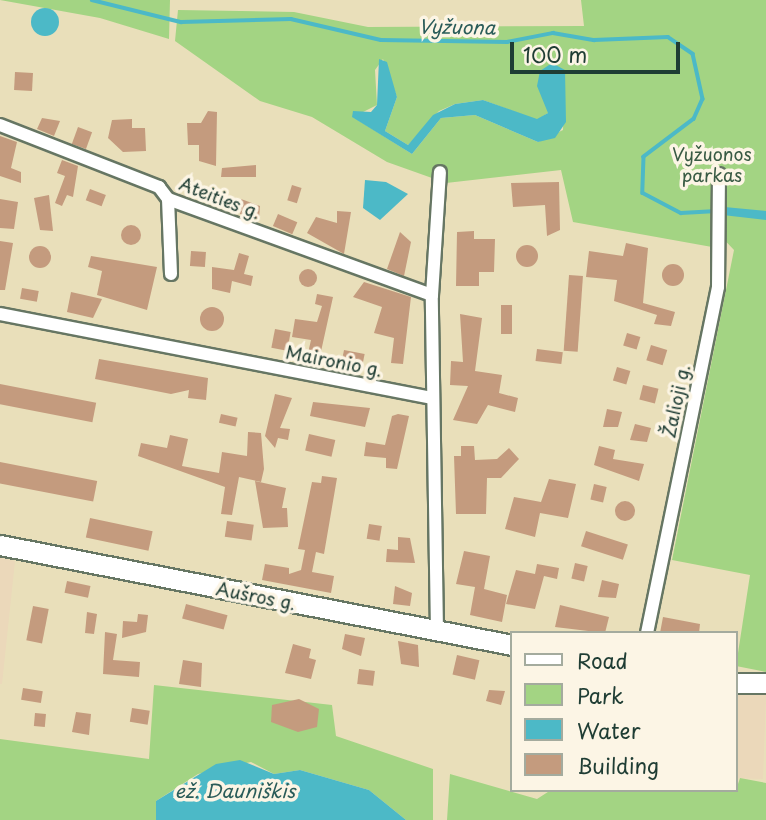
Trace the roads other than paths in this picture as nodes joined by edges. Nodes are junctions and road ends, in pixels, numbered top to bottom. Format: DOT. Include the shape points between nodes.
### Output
graph roads {
  1 [pos="0,125"];
  2 [pos="440,172"];
  3 [pos="719,174"];
  4 [pos="168,199"];
  5 [pos="172,274"];
  6 [pos="432,295"];
  7 [pos="0,314"];
  8 [pos="432,398"];
  9 [pos="0,545"];
  10 [pos="437,631"];
  11 [pos="647,631"];
  12 [pos="510,645"];
  13 [pos="738,683"];
  14 [pos="766,683"];
  1 -- 4 [label="street, Ateities g." via="159,187"];
  2 -- 6 [label="street"];
  3 -- 11 [label="street, Žalioji g." via="718,287"];
  4 -- 5 [label="street"];
  4 -- 6 [label="street, Ateities g."];
  6 -- 8 [label="street"];
  7 -- 8 [label="street, Maironio g."];
  8 -- 10 [label="street"];
  9 -- 10 [label="street, Aušros g."];
  10 -- 12 [label="street, Aušros g."];
  13 -- 14 [label="street"];
}
